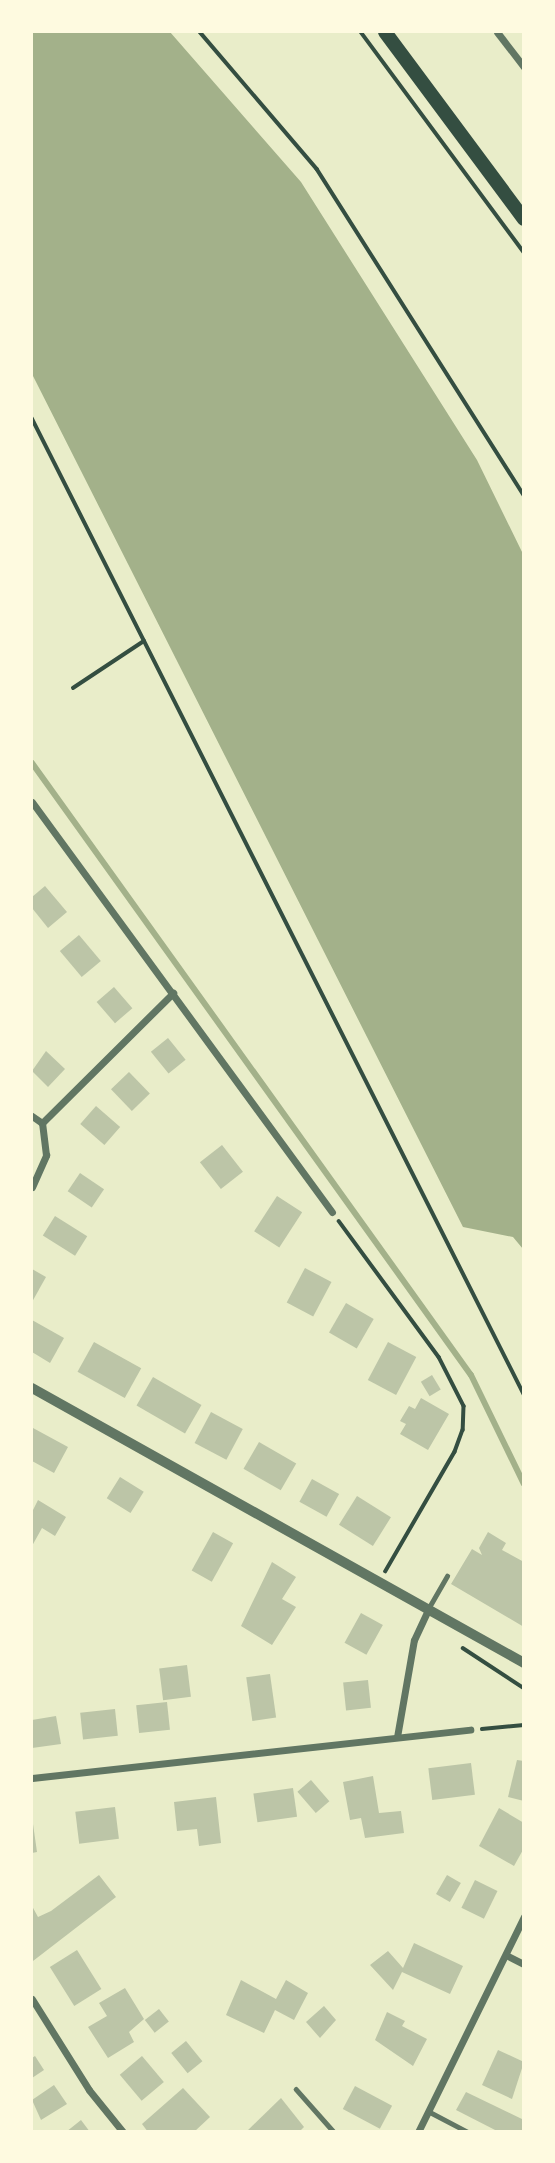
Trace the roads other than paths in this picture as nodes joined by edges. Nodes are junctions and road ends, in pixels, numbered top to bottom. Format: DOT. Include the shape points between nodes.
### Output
graph roads {
  1 [pos="385,32"];
  2 [pos="497,32"];
  3 [pos="523,67"];
  4 [pos="523,219"];
  5 [pos="32,802"];
  6 [pos="173,993"];
  7 [pos="32,1116"];
  8 [pos="42,1124"];
  9 [pos="32,1186"];
  10 [pos="332,1212"];
  11 [pos="32,1388"];
  12 [pos="447,1576"];
  13 [pos="428,1610"];
  14 [pos="523,1663"];
  15 [pos="470,1730"];
  16 [pos="397,1737"];
  17 [pos="32,1777"];
  18 [pos="523,1917"];
  19 [pos="506,1955"];
  20 [pos="523,1964"];
  21 [pos="32,1999"];
  22 [pos="296,2089"];
  23 [pos="428,2112"];
  24 [pos="123,2132"];
  25 [pos="334,2132"];
  26 [pos="418,2132"];
  27 [pos="468,2132"];
  1 -- 4 [label="main road"];
  2 -- 3 [label="street"];
  5 -- 6 [label="street"];
  6 -- 8 [label="street"];
  6 -- 10 [label="street"];
  7 -- 8 [label="street"];
  8 -- 9 [label="street" via="46,1155"];
  11 -- 13 [label="street"];
  12 -- 13 [label="lane"];
  13 -- 14 [label="street"];
  13 -- 16 [label="street" via="414,1640"];
  15 -- 16 [label="street"];
  16 -- 17 [label="street"];
  18 -- 19 [label="street"];
  19 -- 20 [label="street"];
  19 -- 23 [label="street"];
  21 -- 24 [label="street" via="89,2090"];
  22 -- 25 [label="lane"];
  23 -- 26 [label="street"];
  23 -- 27 [label="lane"];
}
